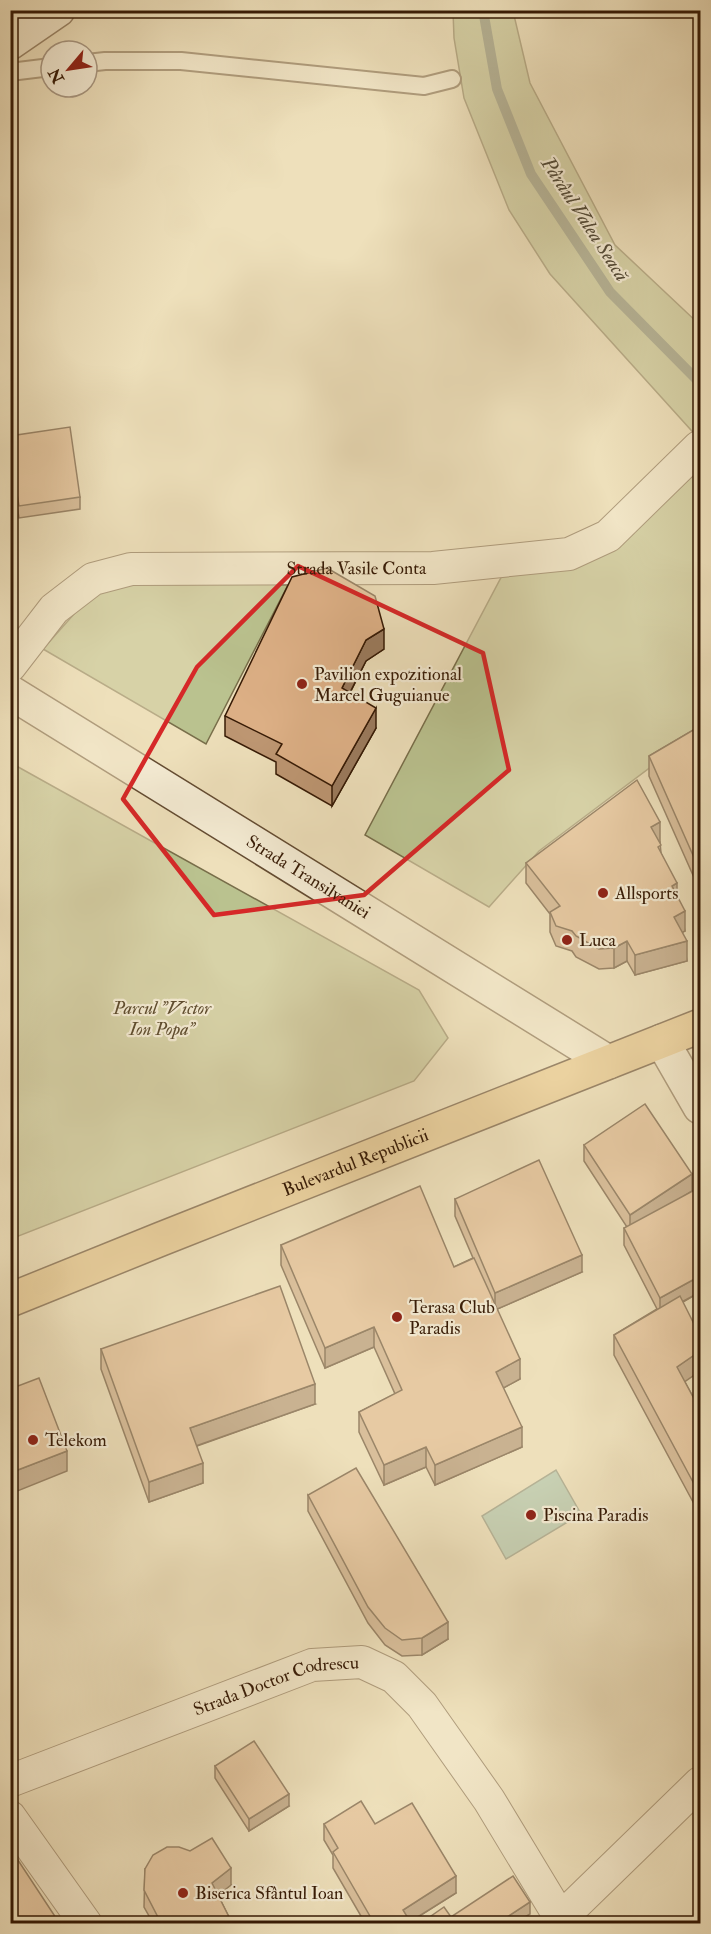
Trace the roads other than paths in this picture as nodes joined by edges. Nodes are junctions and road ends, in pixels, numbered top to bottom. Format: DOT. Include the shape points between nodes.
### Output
graph roads {
  1 [pos="58,10"];
  2 [pos="10,43"];
  3 [pos="99,62"];
  4 [pos="39,68"];
  5 [pos="10,72"];
  6 [pos="452,79"];
  7 [pos="699,447"];
  8 [pos="10,666"];
  9 [pos="10,692"];
  10 [pos="700,1026"];
  11 [pos="662,1041"];
  12 [pos="608,1062"];
  13 [pos="700,1107"];
  14 [pos="10,1300"];
  15 [pos="10,1781"];
  16 [pos="700,1783"];
  17 [pos="10,1817"];
  18 [pos="560,1922"];
  19 [pos="86,1923"];
  1 -- 2 [label="street"];
  3 -- 6 [label="lane" via="181,61 424,86"];
  4 -- 5 [label="lane"];
  7 -- 8 [label="street, Strada Vasile Conta" via="608,536 569,554 433,568 131,569 93,579 54,609"];
  9 -- 12 [label="street, Strada Transilvaniei"];
  10 -- 11 [label="main road, Bulevardul Republicii"];
  11 -- 12 [label="main road, Bulevardul Republicii"];
  11 -- 13 [label="street"];
  12 -- 14 [label="main road, Bulevardul Republicii"];
  15 -- 18 [label="street, Strada Doctor Codrescu" via="312,1665 362,1662 394,1677 422,1705 489,1800"];
  16 -- 18 [label="street"];
  17 -- 19 [label="street"];
}
